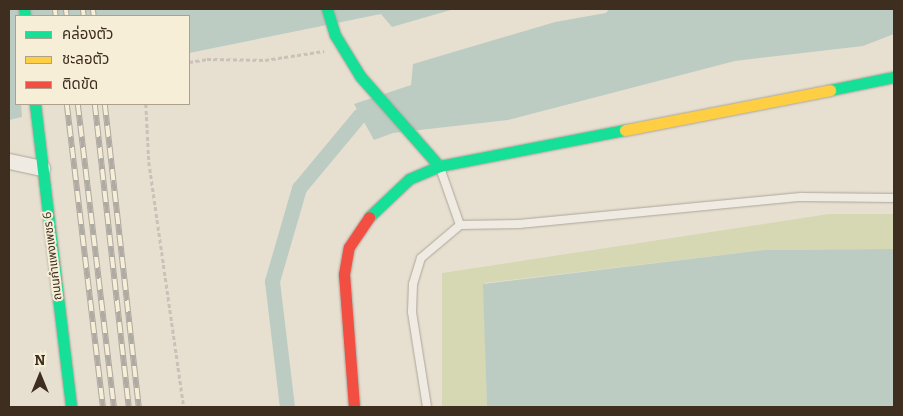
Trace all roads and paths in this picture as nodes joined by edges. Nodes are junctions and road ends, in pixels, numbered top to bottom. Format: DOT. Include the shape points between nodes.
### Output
graph roads {
  1 [pos="327,9"];
  2 [pos="343,50"];
  3 [pos="190,62"];
  4 [pos="894,77"];
  5 [pos="35,105"];
  6 [pos="146,105"];
  7 [pos="9,161"];
  8 [pos="439,166"];
  9 [pos="42,168"];
  10 [pos="894,198"];
  11 [pos="460,225"];
  12 [pos="71,407"];
  13 [pos="184,407"];
  14 [pos="354,407"];
  15 [pos="427,407"];
  1 -- 2 [label="street"];
  2 -- 3 [label="path" via="265,60"];
  2 -- 8 [label="street" via="360,76"];
  4 -- 8 [label="street"];
  5 -- 9 [label="street, ถนนกำแพงเพชร 6"];
  6 -- 13 [label="path" via="149,162"];
  7 -- 9 [label="street"];
  8 -- 11 [label="lane"];
  8 -- 14 [label="street" via="409,179 375,208 349,247 344,274"];
  9 -- 12 [label="street, ถนนกำแพงเพชร 6"];
  10 -- 11 [label="lane" via="800,197 519,224"];
  11 -- 15 [label="lane" via="421,258 413,284 412,312"];
}
